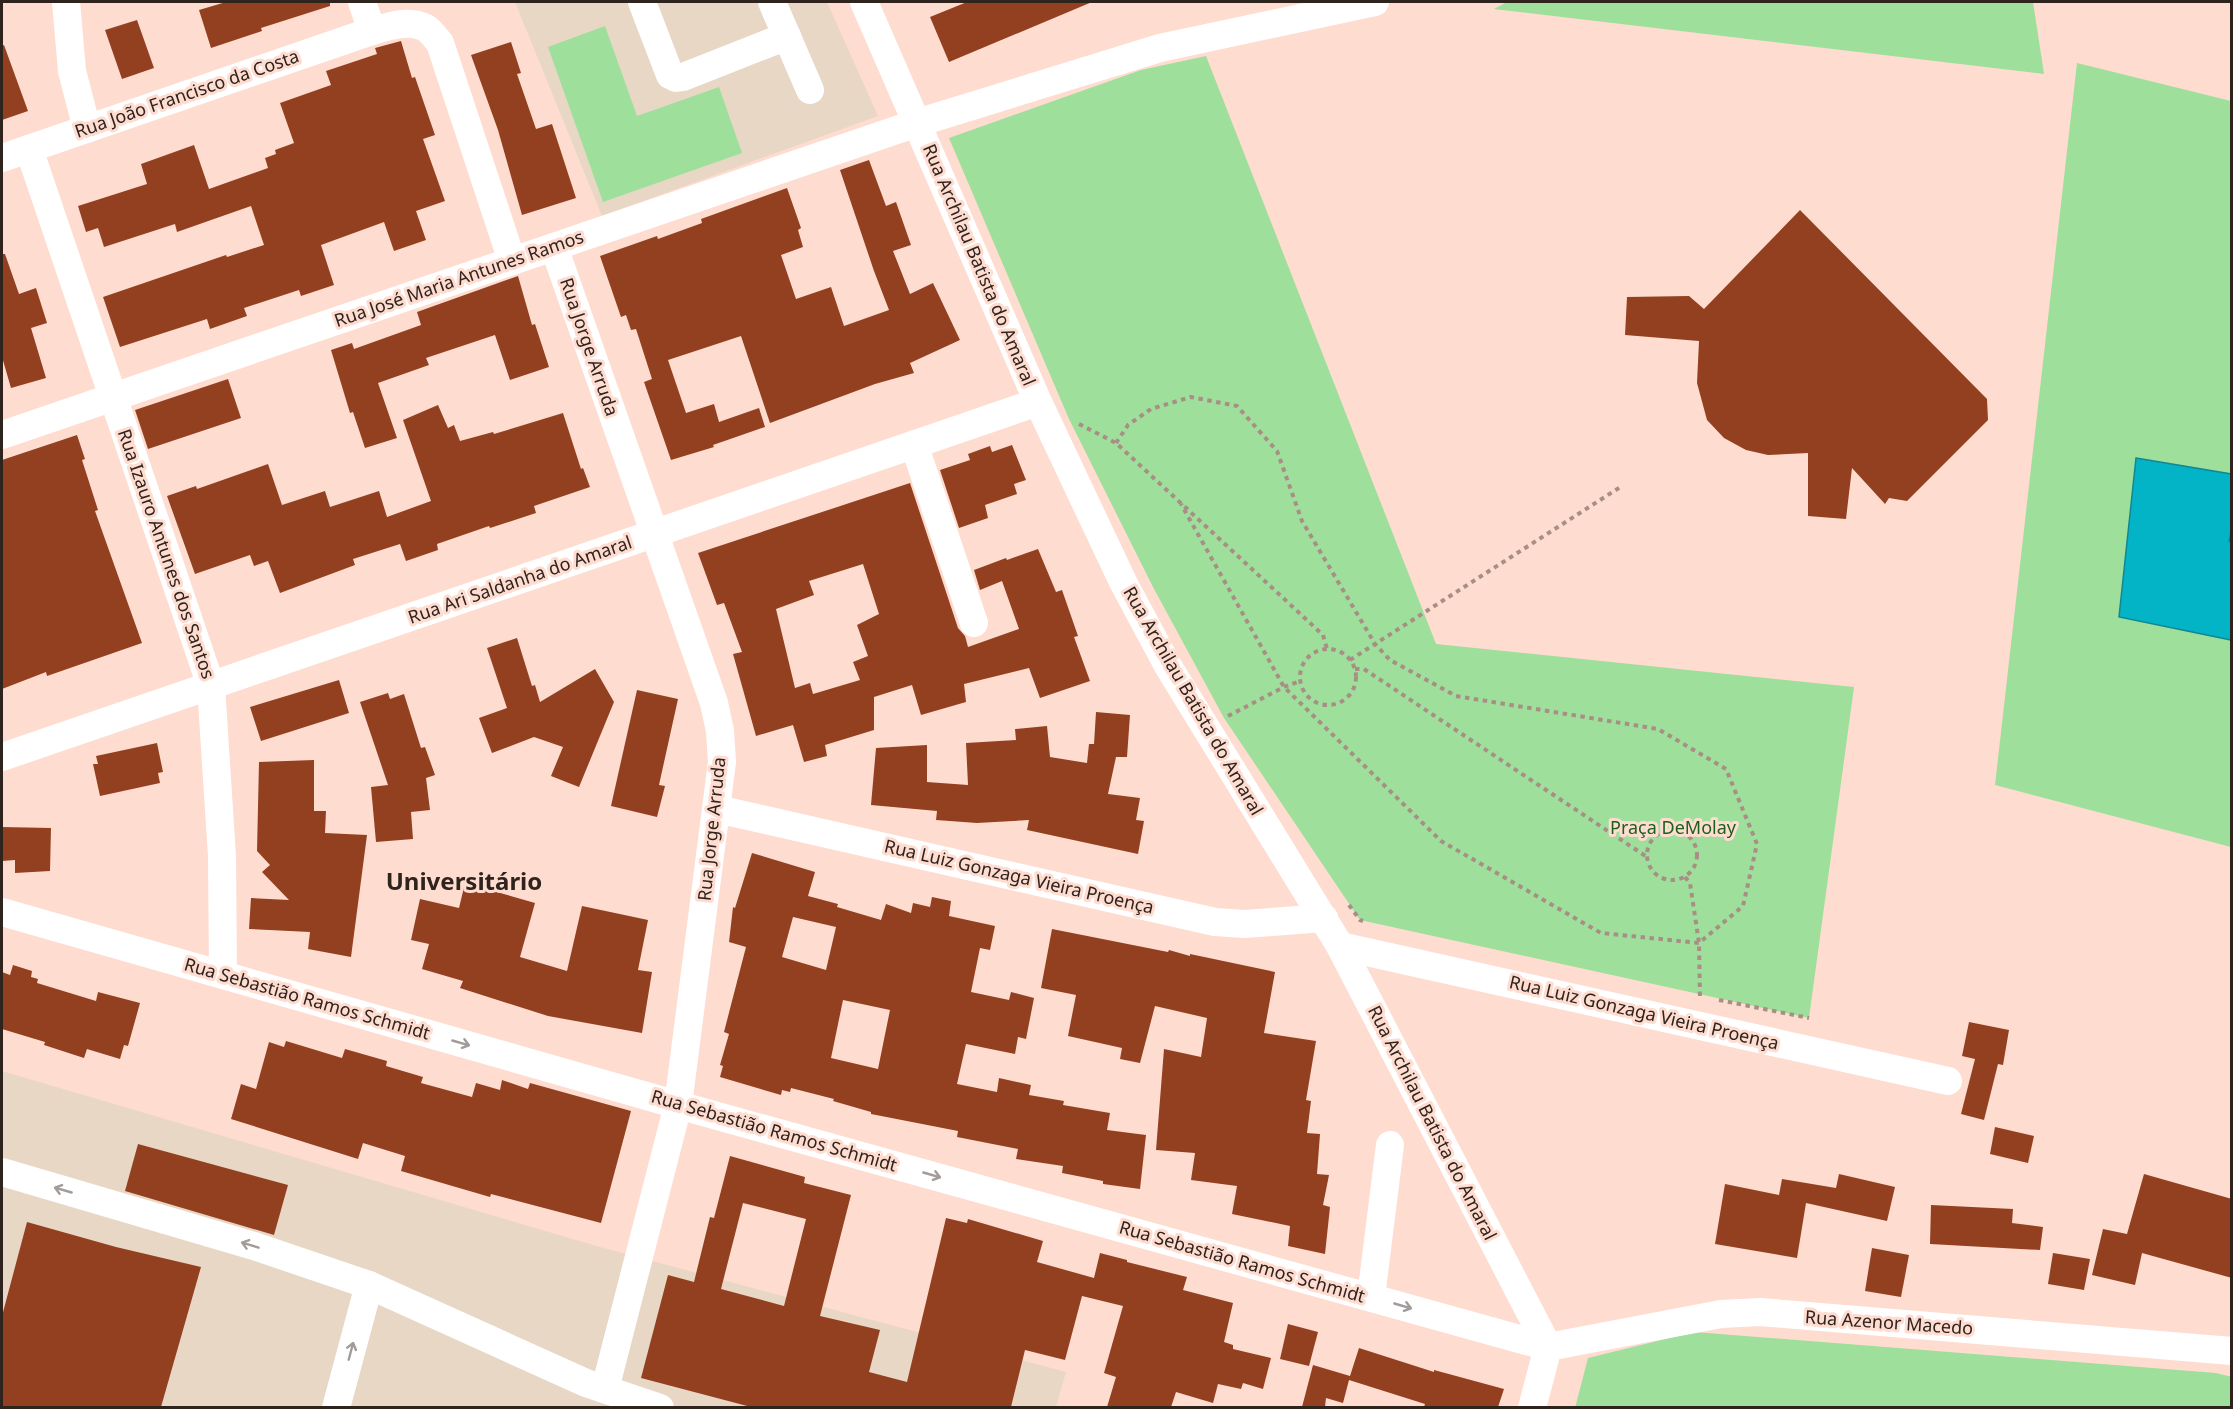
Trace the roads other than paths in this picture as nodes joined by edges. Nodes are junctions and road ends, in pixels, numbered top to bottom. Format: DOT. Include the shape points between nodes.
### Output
graph roads {
  1 [pos="66,2"];
  2 [pos="363,2"];
  3 [pos="642,2"];
  4 [pos="772,2"];
  5 [pos="864,2"];
  6 [pos="1375,2"];
  7 [pos="372,31"];
  8 [pos="787,36"];
  9 [pos="810,90"];
  10 [pos="917,123"];
  11 [pos="87,129"];
  12 [pos="28,148"];
  13 [pos="2,158"];
  14 [pos="554,247"];
  15 [pos="512,261"];
  16 [pos="113,397"];
  17 [pos="1038,402"];
  18 [pos="2,435"];
  19 [pos="914,444"];
  20 [pos="654,533"];
  21 [pos="974,623"];
  22 [pos="211,686"];
  23 [pos="2,757"];
  24 [pos="717,809"];
  25 [pos="2,912"];
  26 [pos="1324,918"];
  27 [pos="1340,946"];
  28 [pos="223,975"];
  29 [pos="1948,1081"];
  30 [pos="678,1105"];
  31 [pos="1390,1145"];
  32 [pos="2,1172"];
  33 [pos="369,1285"];
  34 [pos="1371,1297"];
  35 [pos="1548,1347"];
  36 [pos="2232,1351"];
  37 [pos="605,1389"];
  38 [pos="336,1407"];
  39 [pos="660,1407"];
  40 [pos="1532,1407"];
  1 -- 11 [label="street" via="72,71"];
  2 -- 7 [label="street"];
  3 -- 8 [label="street" via="670,75 676,78"];
  4 -- 8 [label="street"];
  5 -- 10 [label="street, Rua Archilau Batista do Amaral"];
  6 -- 10 [label="street, Rua José Maria Antunes Ramos" via="1160,48"];
  7 -- 11 [label="street, Rua João Francisco da Costa"];
  7 -- 15 [label="street" via="412,24 427,29 440,43"];
  8 -- 9 [label="street"];
  10 -- 14 [label="street, Rua José Maria Antunes Ramos"];
  10 -- 17 [label="street, Rua Archilau Batista do Amaral"];
  11 -- 12 [label="street, Rua João Francisco da Costa"];
  12 -- 13 [label="street, Rua João Francisco da Costa"];
  12 -- 16 [label="street, Rua Izauro Antunes dos Santos"];
  14 -- 15 [label="street, Rua José Maria Antunes Ramos"];
  14 -- 20 [label="street, Rua Jorge Arruda"];
  15 -- 16 [label="street, Rua José Maria Antunes Ramos"];
  16 -- 18 [label="street, Rua José Maria Antunes Ramos"];
  16 -- 22 [label="street, Rua Izauro Antunes dos Santos"];
  17 -- 19 [label="street, Rua Ari Saldanha do Amaral"];
  17 -- 26 [label="street, Rua Archilau Batista do Amaral" via="1113,562 1168,666"];
  19 -- 20 [label="street, Rua Ari Saldanha do Amaral"];
  19 -- 21 [label="street"];
  20 -- 22 [label="street, Rua Ari Saldanha do Amaral"];
  20 -- 24 [label="street, Rua Jorge Arruda" via="714,703 722,762"];
  22 -- 23 [label="street, Rua Ari Saldanha do Amaral"];
  22 -- 28 [label="street, Rua Izauro Antunes dos Santos" via="222,856"];
  24 -- 26 [label="street, Rua Luiz Gonzaga Vieira Proença" via="1215,921 1245,924"];
  24 -- 30 [label="street, Rua Jorge Arruda"];
  25 -- 28 [label="street, Rua Sebastião Ramos Schmidt"];
  26 -- 27 [label="street, Rua Archilau Batista do Amaral"];
  27 -- 29 [label="street, Rua Luiz Gonzaga Vieira Proença"];
  27 -- 35 [label="street, Rua Archilau Batista do Amaral"];
  28 -- 30 [label="street, Rua Sebastião Ramos Schmidt, one-way"];
  30 -- 34 [label="street, Rua Sebastião Ramos Schmidt, one-way"];
  30 -- 37 [label="street, Rua Jorge Arruda"];
  31 -- 34 [label="street"];
  33 -- 32 [label="street, one-way" via="254,1246"];
  33 -- 37 [label="street"];
  38 -- 33 [label="street, one-way"];
  34 -- 35 [label="street, Rua Sebastião Ramos Schmidt, one-way"];
  35 -- 36 [label="street, Rua Azenor Macedo" via="1721,1314 1760,1312"];
  35 -- 40 [label="street"];
  37 -- 39 [label="street"];
}
